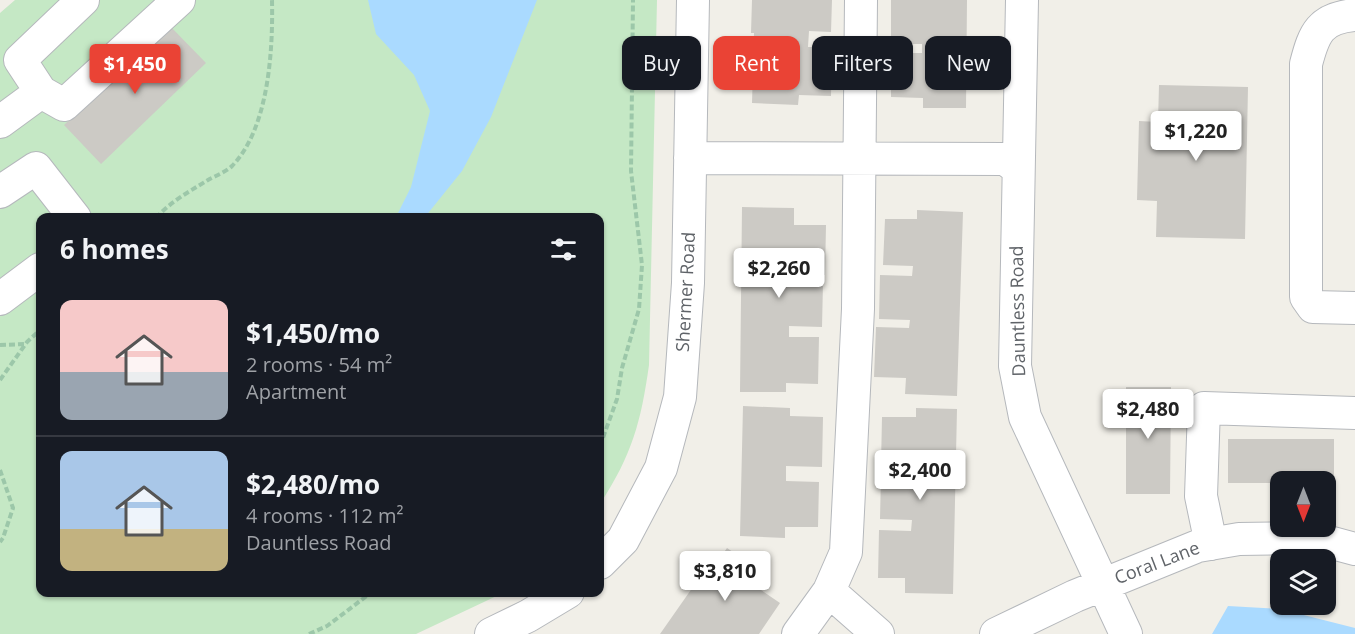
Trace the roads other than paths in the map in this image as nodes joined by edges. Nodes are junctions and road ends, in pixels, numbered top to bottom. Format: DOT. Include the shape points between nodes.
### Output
graph roads {
  1 [pos="83,0"];
  2 [pos="179,0"];
  3 [pos="693,0"];
  4 [pos="861,0"];
  5 [pos="1022,0"];
  6 [pos="1355,15"];
  7 [pos="41,92"];
  8 [pos="0,122"];
  9 [pos="690,158"];
  10 [pos="860,159"];
  11 [pos="1017,168"];
  12 [pos="0,192"];
  13 [pos="71,213"];
  14 [pos="36,272"];
  15 [pos="0,298"];
  16 [pos="1355,308"];
  17 [pos="1355,413"];
  18 [pos="1211,544"];
  19 [pos="1355,549"];
  20 [pos="604,559"];
  21 [pos="1102,585"];
  22 [pos="829,591"];
  23 [pos="559,597"];
  24 [pos="491,634"];
  25 [pos="798,634"];
  26 [pos="878,634"];
  27 [pos="996,634"];
  28 [pos="1126,634"];
  1 -- 7 [label="street" via="20,60"];
  2 -- 7 [label="street" via="64,105"];
  3 -- 9 [label="street, Shermer Road"];
  4 -- 10 [label="street"];
  5 -- 11 [label="street, Dauntless Road"];
  6 -- 16 [label="street" via="1330,19 1313,37 1306,64 1306,297 1313,308"];
  7 -- 8 [label="street"];
  9 -- 10 [label="street"];
  9 -- 20 [label="street, Shermer Road" via="688,283 680,397 661,468 623,540"];
  10 -- 11 [label="street" via="1005,159"];
  10 -- 22 [label="street" via="858,309 846,552"];
  11 -- 21 [label="street, Dauntless Road" via="1015,366 1025,417"];
  12 -- 13 [label="street" via="36,168"];
  14 -- 15 [label="street"];
  17 -- 18 [label="street" via="1204,408 1201,496"];
  18 -- 19 [label="street, Coral Lane" via="1314,538"];
  18 -- 21 [label="street, Coral Lane"];
  21 -- 27 [label="street, Coral Lane"];
  21 -- 28 [label="street, Dauntless Road"];
  22 -- 25 [label="street"];
  22 -- 26 [label="street"];
  23 -- 24 [label="street"];
}
